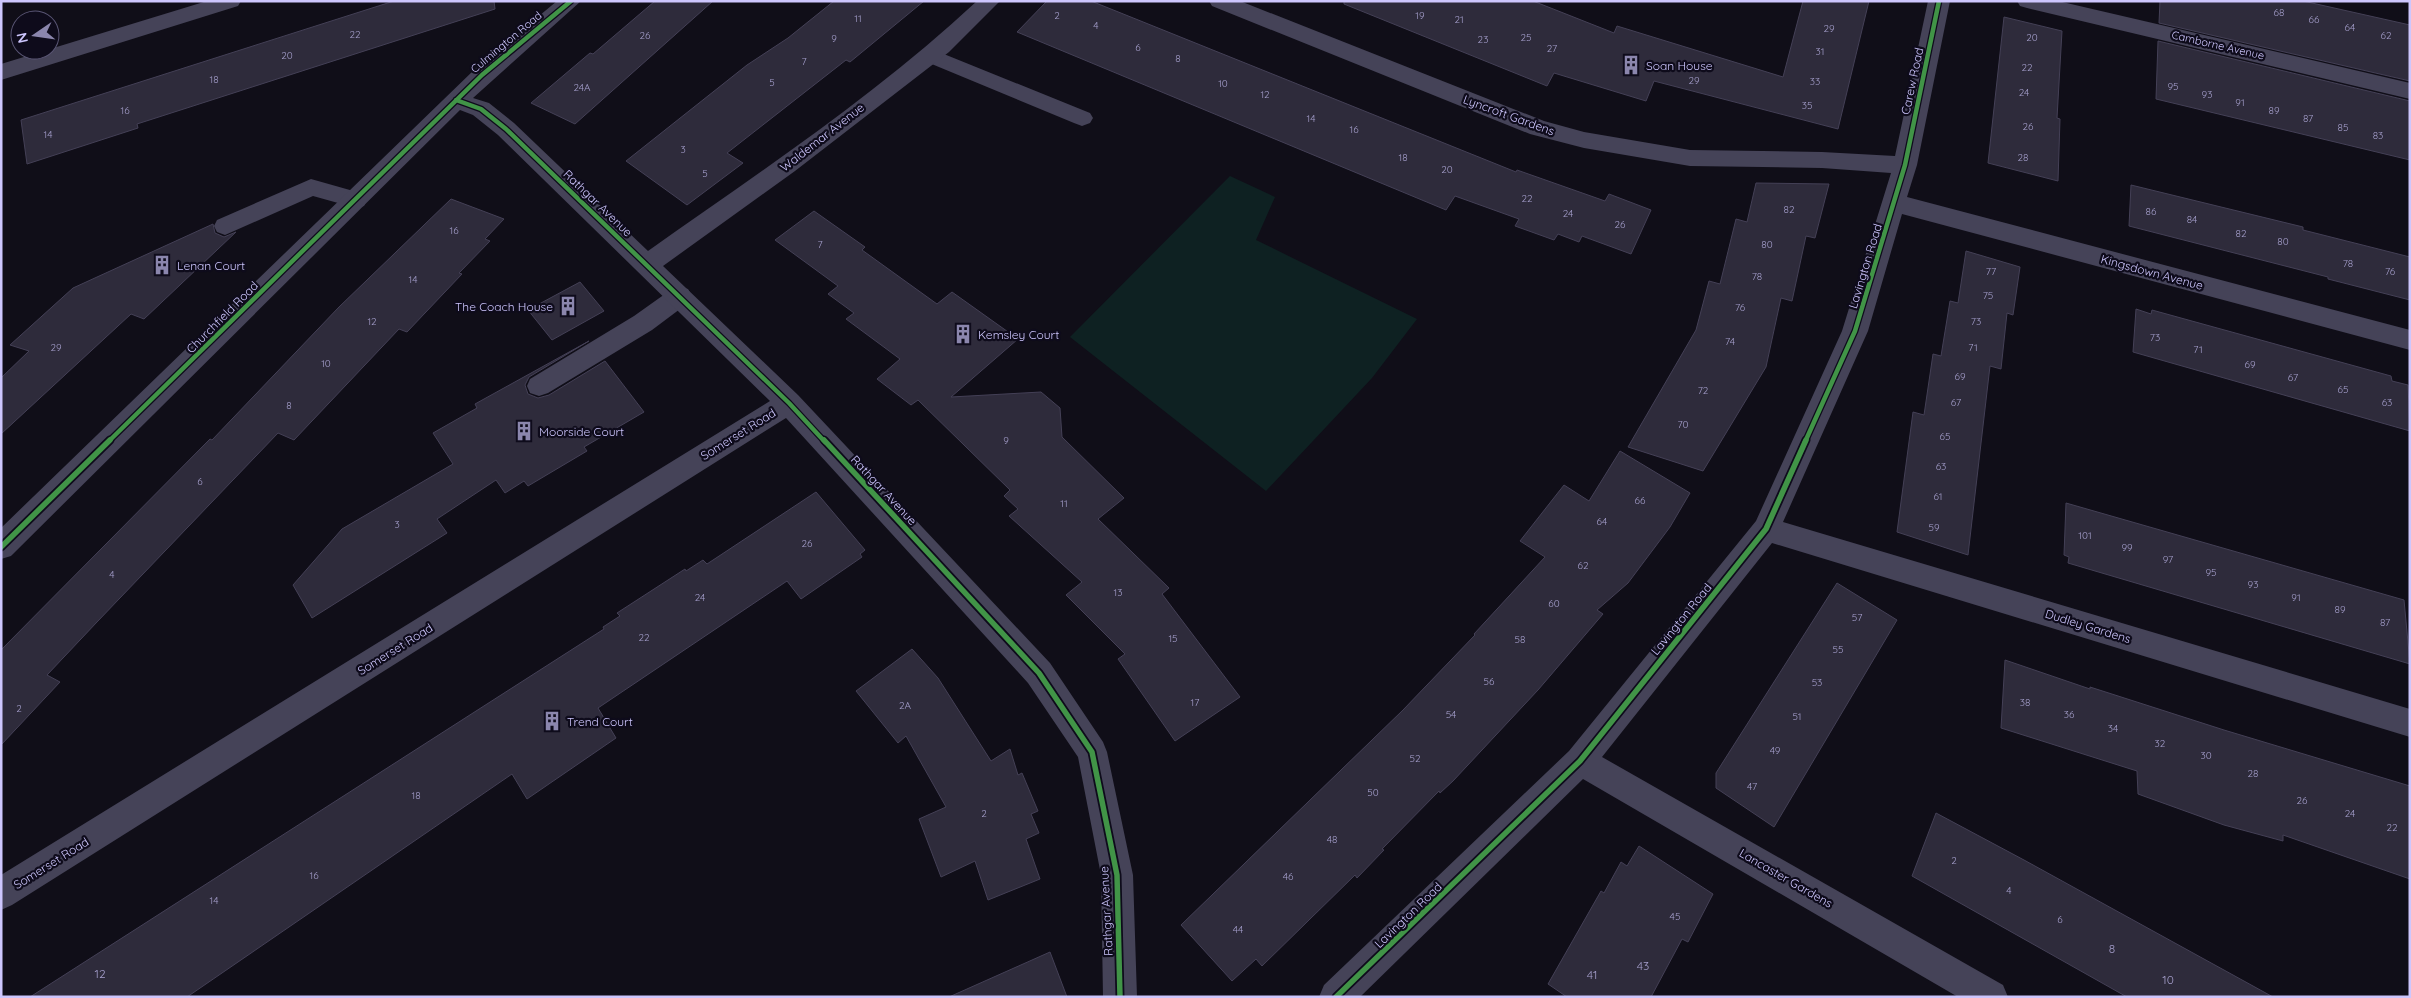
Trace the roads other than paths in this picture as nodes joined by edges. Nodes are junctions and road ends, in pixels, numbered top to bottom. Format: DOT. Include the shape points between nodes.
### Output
graph roads {
  1 [pos="231,1"];
  2 [pos="571,1"];
  3 [pos="990,1"];
  4 [pos="1219,1"];
  5 [pos="1939,1"];
  6 [pos="2027,1"];
  7 [pos="929,55"];
  8 [pos="1,72"];
  9 [pos="2410,91"];
  10 [pos="456,100"];
  11 [pos="1082,118"];
  12 [pos="1905,165"];
  13 [pos="356,200"];
  14 [pos="1895,203"];
  15 [pos="225,226"];
  16 [pos="648,264"];
  17 [pos="680,296"];
  18 [pos="2410,340"];
  19 [pos="539,386"];
  20 [pos="789,403"];
  21 [pos="1766,529"];
  22 [pos="1,547"];
  23 [pos="2410,723"];
  24 [pos="1580,761"];
  25 [pos="1,894"];
  26 [pos="1120,997"];
  27 [pos="1336,997"];
  28 [pos="1990,997"];
  1 -- 8 [label="street"];
  2 -- 10 [label="street, Culmington Road"];
  3 -- 7 [label="street, Waldemar Avenue"];
  4 -- 12 [label="street, Lyncroft Gardens" via="1538,128 1584,140 1690,158"];
  5 -- 12 [label="street, Carew Road"];
  6 -- 9 [label="street, Camborne Avenue"];
  7 -- 11 [label="lane"];
  7 -- 16 [label="street, Waldemar Avenue" via="787,164"];
  10 -- 13 [label="street, Churchfield Road"];
  10 -- 16 [label="street, Rathgar Avenue" via="482,109 506,129"];
  12 -- 14 [label="street, Lavington Road"];
  13 -- 15 [label="lane" via="311,187"];
  13 -- 22 [label="street, Churchfield Road"];
  14 -- 18 [label="street, Kingsdown Avenue"];
  14 -- 21 [label="street, Lavington Road" via="1855,331"];
  16 -- 17 [label="street, Rathgar Avenue"];
  17 -- 19 [label="lane" via="643,323"];
  17 -- 20 [label="street, Rathgar Avenue"];
  20 -- 25 [label="street, Somerset Road"];
  20 -- 26 [label="street, Rathgar Avenue" via="1039,673 1092,752 1117,876"];
  21 -- 23 [label="street, Dudley Gardens"];
  21 -- 24 [label="street, Lavington Road"];
  24 -- 27 [label="street, Lavington Road"];
  24 -- 28 [label="street, Lancaster Gardens"];
}
